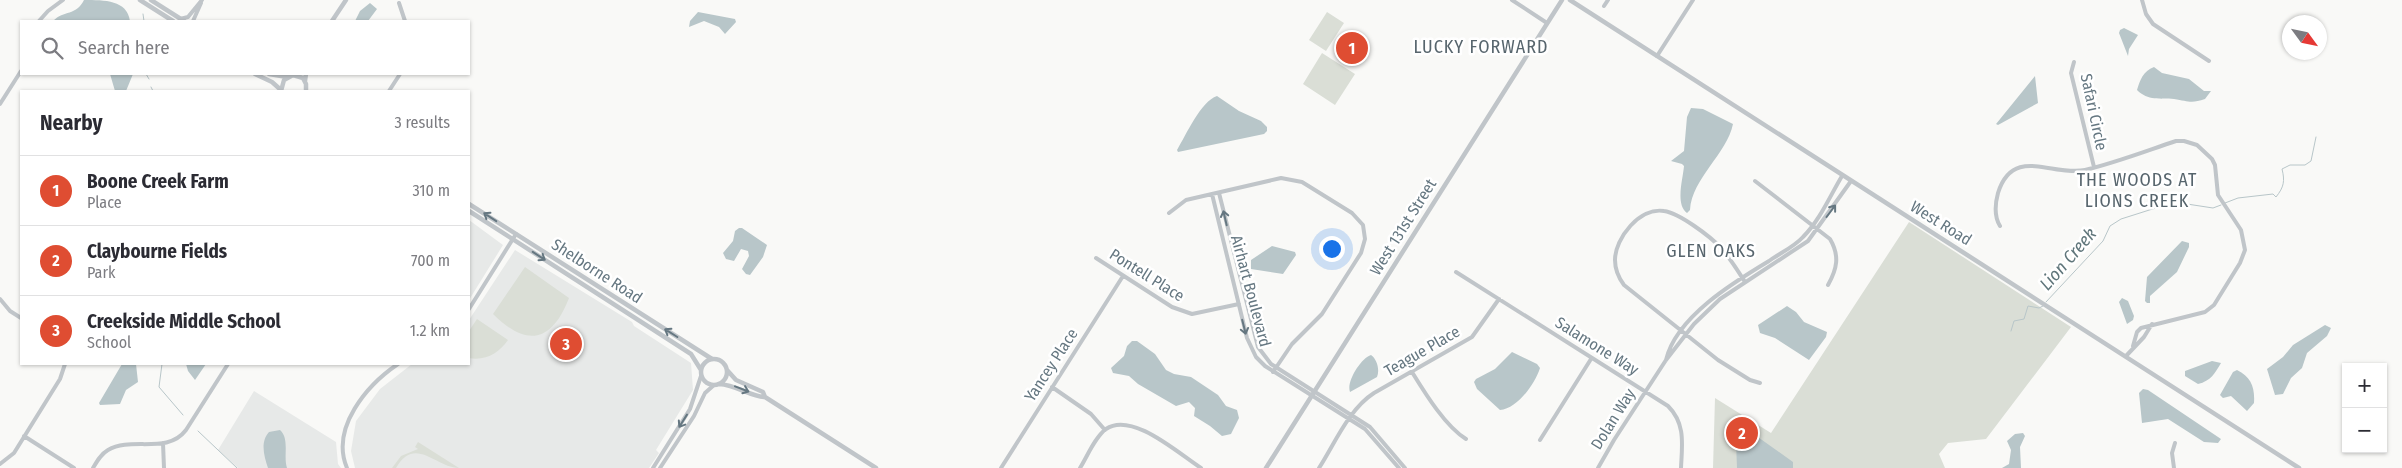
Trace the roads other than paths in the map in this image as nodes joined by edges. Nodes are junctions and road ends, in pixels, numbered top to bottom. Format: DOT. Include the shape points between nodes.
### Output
graph roads {
  1 [pos="63,0"];
  2 [pos="140,0"];
  3 [pos="151,0"];
  4 [pos="202,0"];
  5 [pos="346,0"];
  6 [pos="1512,0"];
  7 [pos="1562,0"];
  8 [pos="1570,0"];
  9 [pos="1608,0"];
  10 [pos="1693,0"];
  11 [pos="2142,0"];
  12 [pos="399,4"];
  13 [pos="1604,6"];
  14 [pos="40,20"];
  15 [pos="171,20"];
  16 [pos="182,20"];
  17 [pos="193,20"];
  18 [pos="333,20"];
  19 [pos="405,20"];
  20 [pos="1547,23"];
  21 [pos="1657,56"];
  22 [pos="2209,61"];
  23 [pos="2074,62"];
  24 [pos="20,73"];
  25 [pos="257,75"];
  26 [pos="275,75"];
  27 [pos="292,75"];
  28 [pos="296,75"];
  29 [pos="306,75"];
  30 [pos="399,75"];
  31 [pos="287,77"];
  32 [pos="305,81"];
  33 [pos="280,90"];
  34 [pos="281,90"];
  35 [pos="306,90"];
  36 [pos="390,90"];
  37 [pos="0,104"];
  38 [pos="2094,167"];
  39 [pos="1842,176"];
  40 [pos="1851,181"];
  41 [pos="1755,182"];
  42 [pos="1219,193"];
  43 [pos="1212,194"];
  44 [pos="470,205"];
  45 [pos="470,212"];
  46 [pos="1169,213"];
  47 [pos="1812,226"];
  48 [pos="2000,226"];
  49 [pos="1817,229"];
  50 [pos="516,234"];
  51 [pos="512,239"];
  52 [pos="1096,258"];
  53 [pos="1456,272"];
  54 [pos="1123,276"];
  55 [pos="1742,278"];
  56 [pos="1745,282"];
  57 [pos="1828,285"];
  58 [pos="0,299"];
  59 [pos="1499,299"];
  60 [pos="1245,303"];
  61 [pos="1239,304"];
  62 [pos="470,307"];
  63 [pos="20,317"];
  64 [pos="2152,324"];
  65 [pos="1682,331"];
  66 [pos="1686,334"];
  67 [pos="2133,346"];
  68 [pos="2126,356"];
  69 [pos="712,359"];
  70 [pos="1592,359"];
  71 [pos="1666,360"];
  72 [pos="65,365"];
  73 [pos="227,365"];
  74 [pos="397,365"];
  75 [pos="1277,367"];
  76 [pos="701,370"];
  77 [pos="726,370"];
  78 [pos="1273,372"];
  79 [pos="1412,372"];
  80 [pos="701,376"];
  81 [pos="1760,383"];
  82 [pos="717,385"];
  83 [pos="1052,387"];
  84 [pos="1315,390"];
  85 [pos="1645,392"];
  86 [pos="1311,396"];
  87 [pos="765,397"];
  88 [pos="1350,417"];
  89 [pos="1105,430"];
  90 [pos="24,436"];
  91 [pos="1466,439"];
  92 [pos="1540,440"];
  93 [pos="2175,443"];
  94 [pos="164,444"];
  95 [pos="0,464"];
  96 [pos="74,468"];
  97 [pos="93,468"];
  98 [pos="164,468"];
  99 [pos="347,468"];
  100 [pos="653,468"];
  101 [pos="660,468"];
  102 [pos="876,468"];
  103 [pos="1001,468"];
  104 [pos="1080,468"];
  105 [pos="1201,468"];
  106 [pos="1266,468"];
  107 [pos="1320,468"];
  108 [pos="1399,468"];
  109 [pos="1405,468"];
  110 [pos="1598,468"];
  111 [pos="1681,468"];
  112 [pos="2174,468"];
  113 [pos="2298,468"];
  1 -- 14 [label="street"];
  2 -- 15 [label="street"];
  3 -- 16 [label="street"];
  4 -- 16 [label="street"];
  4 -- 17 [label="street"];
  5 -- 18 [label="street"];
  6 -- 20 [label="street"];
  7 -- 20 [label="street, West 131st Street"];
  8 -- 21 [label="street, West Road"];
  9 -- 13 [label="street"];
  10 -- 21 [label="street"];
  11 -- 22 [label="street" via="2153,24"];
  12 -- 19 [label="street"];
  20 -- 84 [label="street, West 131st Street"];
  21 -- 39 [label="street, West Road"];
  23 -- 38 [label="street, Safari Circle" via="2071,74"];
  24 -- 37 [label="street"];
  25 -- 33 [label="street"];
  26 -- 31 [label="street"];
  27 -- 31 [label="street"];
  28 -- 32 [label="street"];
  29 -- 32 [label="street"];
  30 -- 36 [label="street"];
  31 -- 34 [label="street"];
  32 -- 35 [label="street"];
  38 -- 48 [label="street" via="2078,171 2028,165 2014,171 1997,197 1995,218"];
  38 -- 64 [label="street" via="2176,141 2191,143 2202,149 2215,165 2217,192 2242,230 2244,250 2240,263 2214,305 2200,314"];
  39 -- 40 [label="street, West Road"];
  39 -- 47 [label="street, Dolan Way"];
  49 -- 40 [label="street, Dolan Way, one-way"];
  40 -- 68 [label="street, West Road"];
  41 -- 47 [label="street"];
  42 -- 43 [label="street"];
  60 -- 42 [label="street, Airhart Boulevard, one-way"];
  42 -- 75 [label="street" via="1281,178 1296,180 1352,213 1365,232 1361,253 1322,314 1292,344"];
  43 -- 46 [label="street" via="1186,200"];
  43 -- 61 [label="street, Airhart Boulevard"];
  50 -- 44 [label="street, Shelborne Road, one-way"];
  45 -- 51 [label="street, Shelborne Road"];
  47 -- 49 [label="street"];
  47 -- 55 [label="street, Dolan Way" via="1798,242"];
  49 -- 56 [label="street, Dolan Way" via="1808,241"];
  49 -- 57 [label="street" via="1830,239 1837,257"];
  50 -- 51 [label="street"];
  69 -- 50 [label="street, Shelborne Road, one-way"];
  51 -- 62 [label="street"];
  51 -- 76 [label="street, Shelborne Road, one-way" via="691,354"];
  52 -- 54 [label="street, Pontell Place"];
  53 -- 59 [label="street, Salamone Way"];
  54 -- 61 [label="street, Pontell Place" via="1185,313"];
  54 -- 83 [label="street, Yancey Place"];
  55 -- 56 [label="street"];
  55 -- 65 [label="street, Dolan Way" via="1703,308"];
  55 -- 65 [label="street" via="1722,248 1674,214 1652,211 1637,220 1617,250 1615,259 1619,278 1635,295"];
  56 -- 66 [label="street, Dolan Way" via="1707,312"];
  58 -- 63 [label="street"];
  59 -- 70 [label="street, Salamone Way"];
  59 -- 79 [label="street, Teague Place" via="1472,337"];
  60 -- 61 [label="street, Pontell Place"];
  60 -- 75 [label="street, Airhart Boulevard" via="1258,347 1266,360"];
  61 -- 78 [label="street, Airhart Boulevard, one-way" via="1250,348"];
  64 -- 67 [label="street"];
  64 -- 67 [label="street" via="2139,330"];
  65 -- 66 [label="street"];
  65 -- 71 [label="street, Dolan Way"];
  66 -- 71 [label="street, Dolan Way"];
  66 -- 81 [label="street" via="1718,360"];
  67 -- 68 [label="street"];
  68 -- 113 [label="street, West Road"];
  69 -- 76 [label="street"];
  69 -- 77 [label="street" via="720,361"];
  70 -- 85 [label="street, Salamone Way"];
  70 -- 92 [label="street"];
  71 -- 85 [label="street, Dolan Way"];
  72 -- 90 [label="street" via="60,379"];
  73 -- 94 [label="street" via="184,433 175,441"];
  74 -- 99 [label="street" via="370,388 348,422 342,443"];
  75 -- 78 [label="street"];
  75 -- 84 [label="street, Airhart Boulevard"];
  76 -- 80 [label="street"];
  77 -- 82 [label="street" via="725,379"];
  77 -- 87 [label="street" via="736,380 763,392"];
  78 -- 86 [label="street, Airhart Boulevard"];
  79 -- 88 [label="street, Teague Place" via="1370,396"];
  79 -- 91 [label="street" via="1425,393"];
  80 -- 82 [label="street" via="707,383"];
  80 -- 100 [label="street, one-way" via="692,406"];
  82 -- 87 [label="street, one-way" via="735,386"];
  82 -- 101 [label="street" via="705,393"];
  83 -- 89 [label="street" via="1091,414"];
  83 -- 103 [label="street, Yancey Place"];
  84 -- 86 [label="street, West 131st Street"];
  84 -- 88 [label="street, Airhart Boulevard"];
  85 -- 110 [label="street, Dolan Way"];
  85 -- 111 [label="street, Salamone Way" via="1668,406 1679,421"];
  86 -- 88 [label="street, Airhart Boulevard"];
  86 -- 106 [label="street, West 131st Street"];
  87 -- 102 [label="street"];
  88 -- 107 [label="street, Teague Place"];
  88 -- 108 [label="street" via="1374,437"];
  88 -- 109 [label="street" via="1377,433"];
  89 -- 104 [label="street"];
  89 -- 105 [label="street" via="1124,424 1139,428"];
  90 -- 95 [label="street" via="12,457"];
  90 -- 96 [label="street"];
  93 -- 112 [label="street" via="2172,453"];
  94 -- 97 [label="street" via="113,448 103,454"];
  94 -- 98 [label="street"];
}
